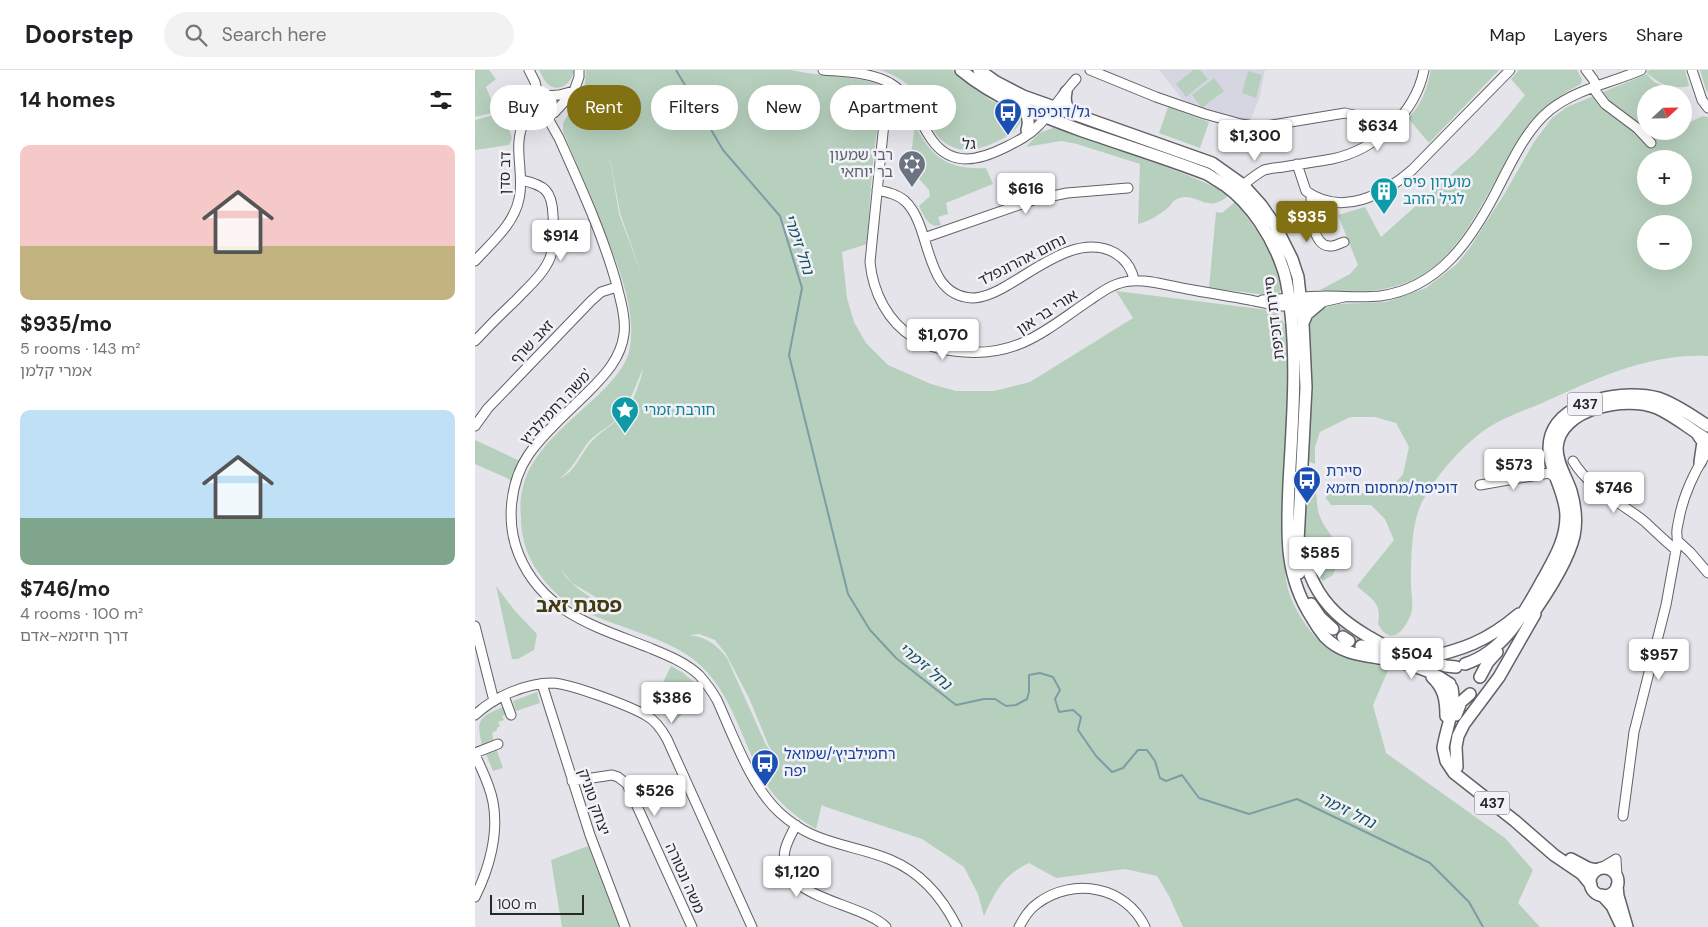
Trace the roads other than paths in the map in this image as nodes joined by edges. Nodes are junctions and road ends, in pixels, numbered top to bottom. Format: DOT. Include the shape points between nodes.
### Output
graph roads {
  1 [pos="529,70"];
  2 [pos="579,70"];
  3 [pos="823,70"];
  4 [pos="961,70"];
  5 [pos="979,70"];
  6 [pos="1090,70"];
  7 [pos="1424,70"];
  8 [pos="1510,70"];
  9 [pos="1587,70"];
  10 [pos="1641,70"];
  11 [pos="1692,70"];
  12 [pos="1076,79"];
  13 [pos="537,85"];
  14 [pos="576,85"];
  15 [pos="892,85"];
  16 [pos="1595,88"];
  17 [pos="1066,92"];
  18 [pos="567,98"];
  19 [pos="1020,106"];
  20 [pos="1708,108"];
  21 [pos="557,109"];
  22 [pos="1047,111"];
  23 [pos="1074,115"];
  24 [pos="557,119"];
  25 [pos="521,130"];
  26 [pos="554,130"];
  27 [pos="883,130"];
  28 [pos="926,130"];
  29 [pos="1027,130"];
  30 [pos="1378,137"];
  31 [pos="559,138"];
  32 [pos="1651,143"];
  33 [pos="1003,149"];
  34 [pos="1297,164"];
  35 [pos="521,180"];
  36 [pos="1128,188"];
  37 [pos="877,190"];
  38 [pos="1240,191"];
  39 [pos="1311,194"];
  40 [pos="924,238"];
  41 [pos="1344,242"];
  42 [pos="475,261"];
  43 [pos="1134,280"];
  44 [pos="617,287"];
  45 [pos="1344,297"];
  46 [pos="1295,301"];
  47 [pos="1320,303"];
  48 [pos="1303,323"];
  49 [pos="475,341"];
  50 [pos="475,426"];
  51 [pos="1708,426"];
  52 [pos="1696,434"];
  53 [pos="1708,440"];
  54 [pos="1706,455"];
  55 [pos="1550,460"];
  56 [pos="1573,461"];
  57 [pos="1544,474"];
  58 [pos="1556,478"];
  59 [pos="1480,485"];
  60 [pos="1299,525"];
  61 [pos="1677,546"];
  62 [pos="1708,574"];
  63 [pos="1544,598"];
  64 [pos="1529,605"];
  65 [pos="475,626"];
  66 [pos="1335,627"];
  67 [pos="1362,644"];
  68 [pos="1396,653"];
  69 [pos="1421,664"];
  70 [pos="1461,665"];
  71 [pos="1480,677"];
  72 [pos="542,684"];
  73 [pos="1451,686"];
  74 [pos="1470,694"];
  75 [pos="504,696"];
  76 [pos="494,700"];
  77 [pos="477,712"];
  78 [pos="511,715"];
  79 [pos="1445,739"];
  80 [pos="498,744"];
  81 [pos="475,754"];
  82 [pos="1457,767"];
  83 [pos="572,781"];
  84 [pos="1623,816"];
  85 [pos="796,825"];
  86 [pos="1599,869"];
  87 [pos="1617,881"];
  88 [pos="1591,885"];
  89 [pos="1602,895"];
  90 [pos="475,897"];
  91 [pos="625,927"];
  92 [pos="692,927"];
  93 [pos="752,927"];
  94 [pos="886,927"];
  95 [pos="957,927"];
  96 [pos="1019,927"];
  97 [pos="1145,927"];
  98 [pos="1622,927"];
  99 [pos="1627,927"];
  1 -- 13 [label="street"];
  2 -- 14 [label="street"];
  3 -- 15 [label="street, גל" via="862,74"];
  4 -- 19 [label="main road, סיירת דוכיפת" via="975,82"];
  5 -- 22 [label="main road, סיירת דוכיפת"];
  6 -- 12 [label="street"];
  6 -- 30 [label="street" via="1205,114 1241,124 1260,127 1345,113 1362,117"];
  7 -- 30 [label="street" via="1406,110"];
  8 -- 39 [label="street" via="1412,170 1389,187 1376,195 1341,203"];
  9 -- 16 [label="street"];
  10 -- 16 [label="street"];
  11 -- 20 [label="street"];
  12 -- 17 [label="street"];
  12 -- 22 [label="street" via="1059,92"];
  16 -- 32 [label="street" via="1605,104"];
  16 -- 45 [label="street" via="1566,99 1543,117 1515,156 1475,229 1443,268 1400,291 1379,296"];
  17 -- 22 [label="street"];
  17 -- 23 [label="main road" via="1066,105"];
  18 -- 21 [label="street"];
  19 -- 22 [label="main road, סיירת דוכיפת"];
  19 -- 29 [label="main road" via="1028,120"];
  22 -- 23 [label="main road, סיירת דוכיפת"];
  22 -- 29 [label="street, גל"];
  22 -- 33 [label="street, גל" via="1027,136"];
  22 -- 38 [label="main road, סיירת דוכיפת" via="1207,174"];
  23 -- 38 [label="main road, סיירת דוכיפת" via="1211,164"];
  24 -- 31 [label="street, משה רחמילביץ'"];
  25 -- 35 [label="street, דב סדן"];
  26 -- 31 [label="street, משה רחמילביץ'"];
  27 -- 37 [label="street, אורי בר און"];
  28 -- 33 [label="street, גל" via="934,144 954,158 969,160"];
  29 -- 33 [label="street, גל"];
  30 -- 34 [label="street" via="1353,152"];
  31 -- 44 [label="street, משה רחמילביץ'" via="609,258"];
  34 -- 38 [label="street" via="1280,167"];
  34 -- 39 [label="street" via="1306,191"];
  35 -- 42 [label="street, דב סדן" via="519,200 511,220"];
  35 -- 49 [label="street" via="538,184 550,196 554,236 552,252 536,279"];
  36 -- 40 [label="street" via="1067,193 1033,200"];
  37 -- 40 [label="street, נחום אהרונפלד" via="891,193 906,202 918,218"];
  37 -- 43 [label="street, אורי בר און" via="870,262 874,286 895,322 906,334 929,346 977,353 1018,346 1116,283"];
  38 -- 46 [label="main road, סיירת דוכיפת" via="1261,205 1288,251 1298,277"];
  39 -- 41 [label="street" via="1316,235 1326,246"];
  40 -- 43 [label="street, נחום אהרונפלד" via="940,280 955,292 972,298 1000,289 1066,252 1087,247 1117,254 1130,268"];
  43 -- 46 [label="street, אורי בר און" via="1249,300"];
  44 -- 50 [label="street, זאב שרף" via="601,292 591,301 488,408"];
  44 -- 85 [label="street, משה רחמילביץ'" via="624,316 622,344 609,370 535,447 524,463 516,482 511,512 515,545 535,584 563,610 584,622 678,660 698,674 717,700 759,789"];
  45 -- 46 [label="street"];
  45 -- 47 [label="street"];
  46 -- 47 [label="street"];
  46 -- 48 [label="main road, סיירת דוכיפת"];
  46 -- 69 [label="main road, סיירת דוכיפת" via="1287,545 1301,601 1326,638 1347,652"];
  47 -- 48 [label="main road" via="1307,314"];
  48 -- 60 [label="main road, סיירת דוכיפת" via="1306,387"];
  51 -- 55 [label="main road, 437" via="1657,398 1627,395 1595,400 1561,419 1551,436"];
  52 -- 53 [label="main road, 437"];
  52 -- 54 [label="main road" via="1703,442"];
  52 -- 63 [label="main road, 437" via="1656,407 1635,403 1595,408 1569,423 1559,435 1557,448 1561,471 1571,490 1576,517 1574,536"];
  54 -- 61 [label="street" via="1685,498 1679,518"];
  55 -- 57 [label="street"];
  55 -- 58 [label="main road, 437"];
  56 -- 61 [label="street" via="1597,488"];
  57 -- 58 [label="street" via="1552,474"];
  57 -- 59 [label="street"];
  58 -- 64 [label="main road, 437" via="1565,500 1563,538 1557,556"];
  60 -- 66 [label="main road, סיירת דוכיפת" via="1298,539 1307,584"];
  60 -- 68 [label="main road" via="1309,574 1322,596 1352,627"];
  61 -- 62 [label="street" via="1690,552"];
  61 -- 84 [label="street" via="1666,605 1634,732"];
  63 -- 71 [label="main road, 437" via="1512,639 1488,662"];
  63 -- 82 [label="main road" via="1499,677 1464,724 1456,747"];
  64 -- 69 [label="main road" via="1482,640"];
  64 -- 70 [label="main road, 437" via="1504,639 1489,652"];
  65 -- 76 [label="street"];
  67 -- 68 [label="main road"];
  68 -- 69 [label="main road"];
  69 -- 70 [label="main road"];
  69 -- 73 [label="main road"];
  69 -- 79 [label="main road" via="1443,689"];
  70 -- 71 [label="main road" via="1475,668"];
  70 -- 73 [label="main road" via="1450,676"];
  71 -- 74 [label="main road" via="1478,687"];
  72 -- 75 [label="street"];
  72 -- 83 [label="street, יצחק טוניק"];
  72 -- 93 [label="street" via="563,685 612,701 656,722 667,739"];
  73 -- 74 [label="main road" via="1460,694"];
  73 -- 79 [label="main road, 437" via="1453,707"];
  74 -- 82 [label="main road" via="1461,702 1451,729 1450,750"];
  75 -- 76 [label="street"];
  75 -- 78 [label="street"];
  76 -- 77 [label="street"];
  79 -- 88 [label="main road, 437" via="1444,754 1454,773 1582,874"];
  80 -- 81 [label="street"];
  81 -- 90 [label="street" via="491,793 495,823 490,857"];
  82 -- 86 [label="main road, 437" via="1571,859 1588,868"];
  83 -- 91 [label="street, יצחק טוניק"];
  83 -- 92 [label="street, משה ונטורה" via="611,775 627,784"];
  85 -- 94 [label="street" via="784,856 790,878 813,893 862,911"];
  85 -- 95 [label="street, משה רחמילביץ'" via="820,838 898,863 921,878 937,894"];
  86 -- 87 [label="main road" via="1610,869"];
  86 -- 88 [label="main road" via="1591,876"];
  87 -- 89 [label="main road" via="1611,894"];
  87 -- 99 [label="main road"];
  88 -- 89 [label="main road"];
  89 -- 98 [label="main road" via="1612,906"];
  96 -- 97 [label="street" via="1025,915 1052,894 1070,888 1089,888 1120,898 1132,908"];
}
